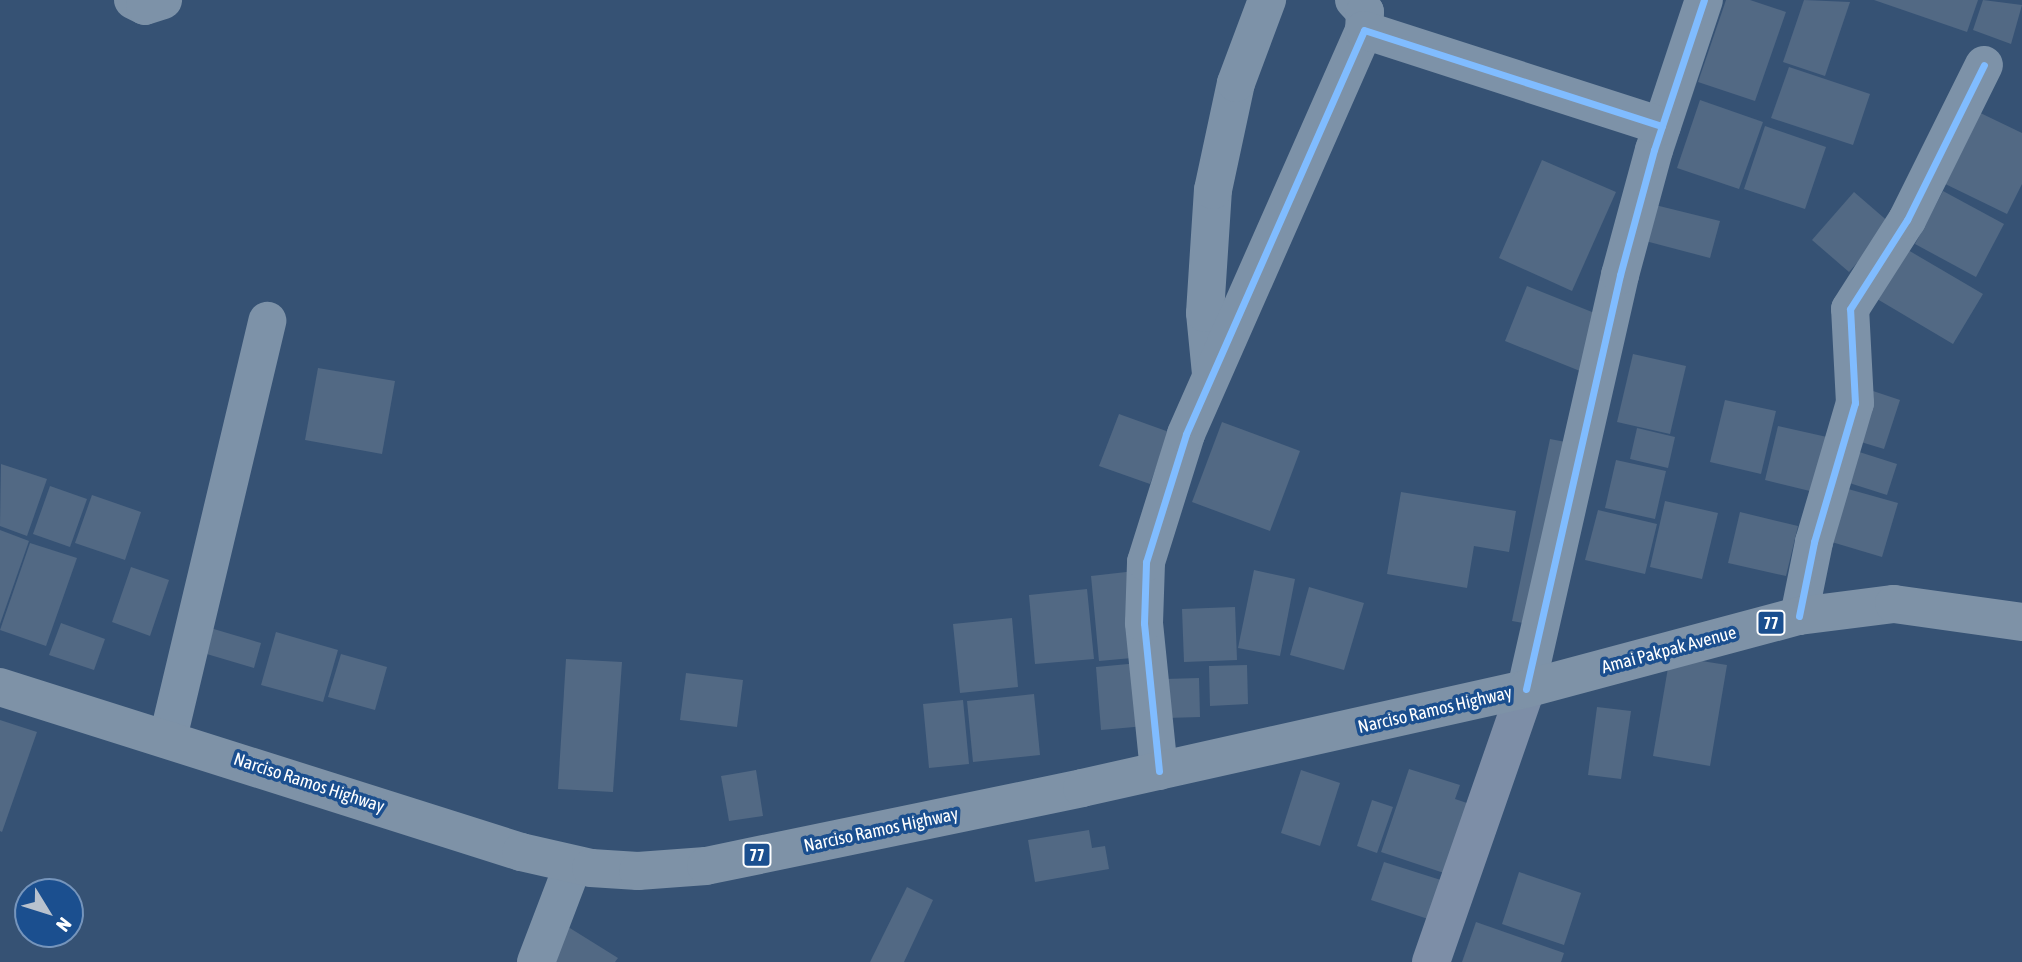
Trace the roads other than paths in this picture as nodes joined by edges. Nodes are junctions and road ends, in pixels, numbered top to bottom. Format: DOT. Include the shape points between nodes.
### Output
graph roads {
  1 [pos="133,0"];
  2 [pos="163,0"];
  3 [pos="1267,0"];
  4 [pos="1704,0"];
  5 [pos="1359,15"];
  6 [pos="1984,65"];
  7 [pos="1662,126"];
  8 [pos="267,321"];
  9 [pos="1211,378"];
  10 [pos="1799,616"];
  11 [pos="2022,622"];
  12 [pos="0,687"];
  13 [pos="1526,689"];
  14 [pos="168,738"];
  15 [pos="1159,771"];
  16 [pos="573,865"];
  17 [pos="536,962"];
  18 [pos="1431,962"];
  1 -- 2 [label="street" via="145,6"];
  3 -- 9 [label="street" via="1236,83 1213,190 1205,313"];
  4 -- 7 [label="street"];
  5 -- 7 [label="street"];
  5 -- 9 [label="street"];
  6 -- 10 [label="street" via="1907,220 1850,309 1855,403 1814,542"];
  7 -- 13 [label="street" via="1620,275"];
  8 -- 14 [label="street"];
  9 -- 15 [label="street" via="1186,434 1143,581"];
  10 -- 11 [label="highway, Amai Pakpak Avenue / 77" via="1894,604"];
  10 -- 13 [label="highway, Amai Pakpak Avenue / 77"];
  12 -- 14 [label="highway, Narciso Ramos Highway / 77"];
  13 -- 15 [label="highway, Narciso Ramos Highway / 77"];
  13 -- 18 [label="main road"];
  14 -- 16 [label="highway, Narciso Ramos Highway / 77"];
  15 -- 16 [label="highway, Narciso Ramos Highway / 77" via="706,866 638,871"];
  16 -- 17 [label="street"];
}
